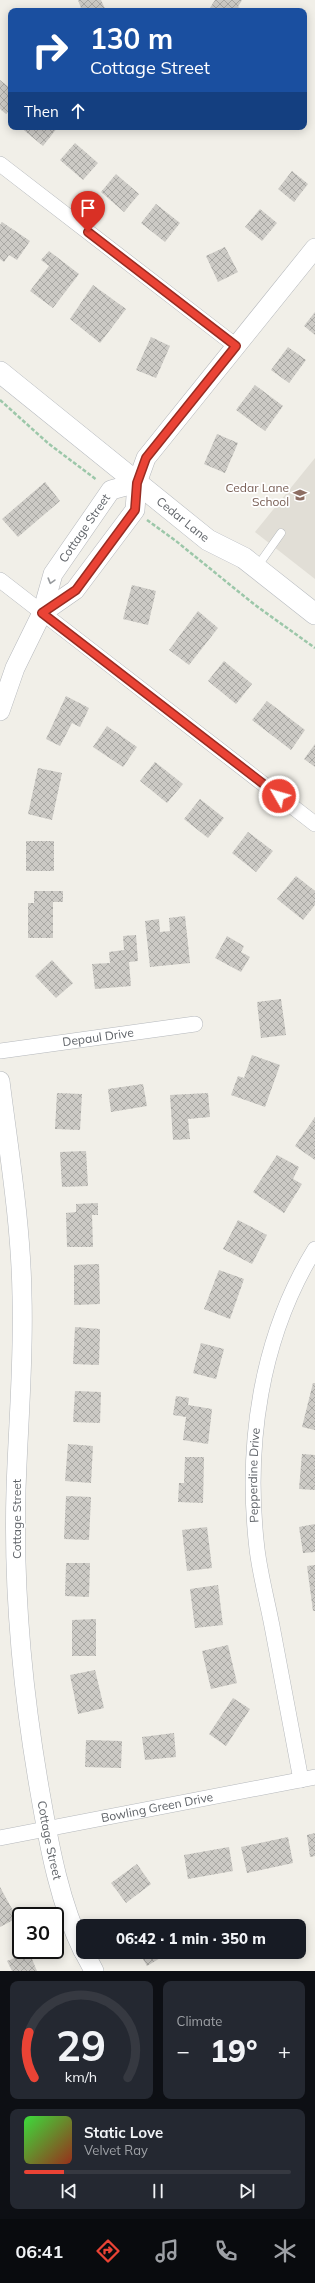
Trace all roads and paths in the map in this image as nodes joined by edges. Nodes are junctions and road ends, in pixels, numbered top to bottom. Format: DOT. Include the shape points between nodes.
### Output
graph roads {
  1 [pos="0,164"];
  2 [pos="315,248"];
  3 [pos="236,346"];
  4 [pos="0,372"];
  5 [pos="0,400"];
  6 [pos="137,483"];
  7 [pos="111,490"];
  8 [pos="135,510"];
  9 [pos="281,533"];
  10 [pos="257,568"];
  11 [pos="0,580"];
  12 [pos="42,613"];
  13 [pos="315,613"];
  14 [pos="315,648"];
  15 [pos="0,711"];
  16 [pos="315,824"];
  17 [pos="195,1024"];
  18 [pos="0,1051"];
  19 [pos="0,1081"];
  20 [pos="315,1249"];
  21 [pos="308,1779"];
  22 [pos="46,1829"];
  23 [pos="0,1838"];
  24 [pos="76,1934"];
  25 [pos="87,1959"];
  26 [pos="94,1971"];
  1 -- 3 [label="street"];
  2 -- 3 [label="street"];
  3 -- 6 [label="street" via="146,458"];
  4 -- 6 [label="main road, Cedar Lane"];
  5 -- 7 [label="path" via="49,444"];
  6 -- 7 [label="street, Cottage Street"];
  6 -- 8 [label="street"];
  6 -- 10 [label="main road, Cedar Lane" via="208,540 244,558"];
  7 -- 12 [label="street, Cottage Street, one-way" via="53,574"];
  8 -- 12 [label="street, Cottage Street" via="76,590"];
  8 -- 14 [label="path" via="255,605"];
  9 -- 10 [label="lane"];
  10 -- 13 [label="main road, Cedar Lane"];
  11 -- 12 [label="street"];
  12 -- 15 [label="street, Cottage Street" via="15,668"];
  12 -- 16 [label="street"];
  17 -- 18 [label="street, Depaul Drive"];
  19 -- 22 [label="street, Cottage Street" via="18,1220 22,1296 22,1388 16,1491 17,1599 33,1755"];
  20 -- 21 [label="street, Pepperdine Drive" via="293,1289 274,1338 262,1387 254,1447 253,1492 257,1550"];
  21 -- 22 [label="street, Bowling Green Drive"];
  22 -- 23 [label="street, Bowling Green Drive"];
  22 -- 24 [label="street, Cottage Street" via="56,1877"];
  25 -- 26 [label="street, Cottage Street"];
}
